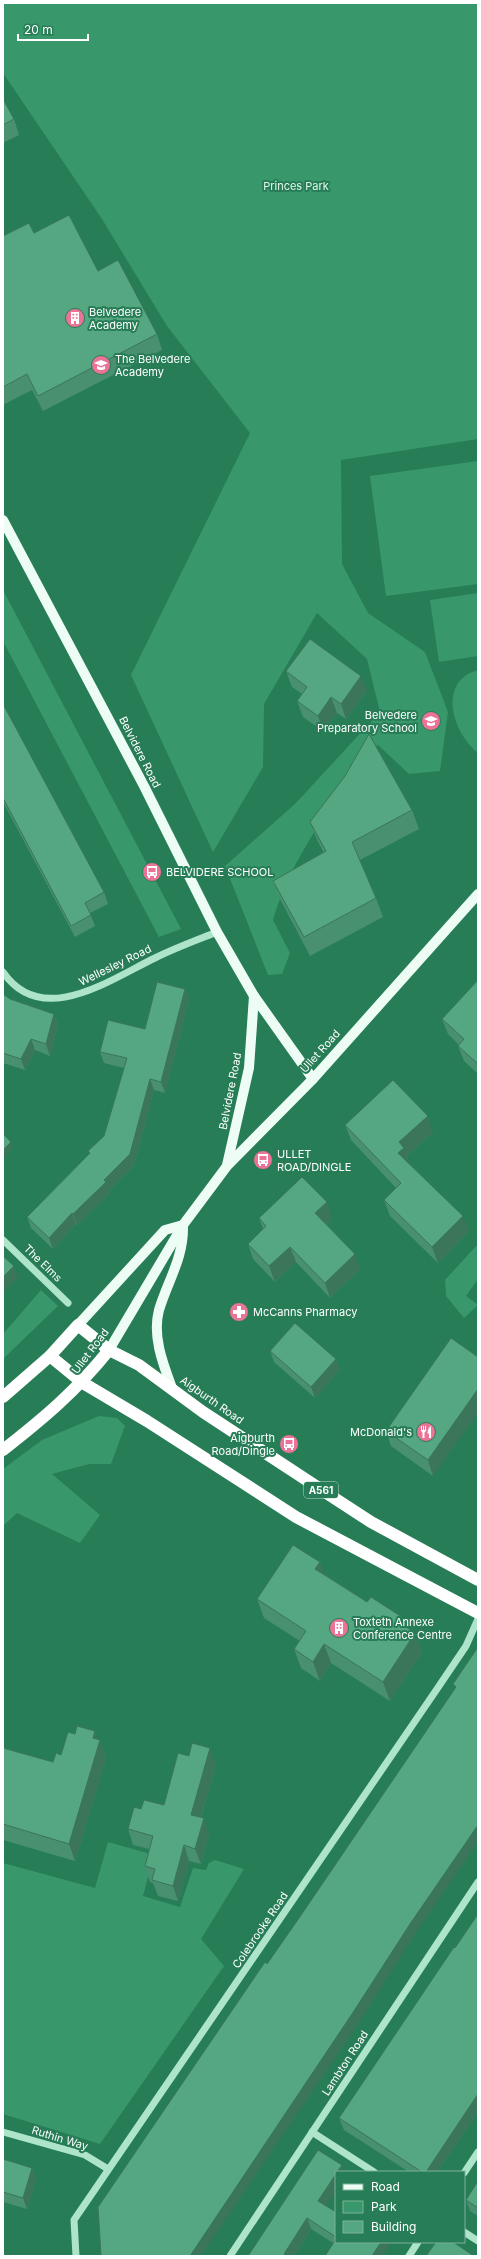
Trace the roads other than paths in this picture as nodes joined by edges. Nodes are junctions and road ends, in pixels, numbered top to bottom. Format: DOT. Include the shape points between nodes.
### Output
graph roads {
  1 [pos="3,520"];
  2 [pos="478,894"];
  3 [pos="218,932"];
  4 [pos="3,972"];
  5 [pos="254,996"];
  6 [pos="313,1079"];
  7 [pos="227,1166"];
  8 [pos="183,1225"];
  9 [pos="3,1240"];
  10 [pos="68,1302"];
  11 [pos="78,1325"];
  12 [pos="109,1350"];
  13 [pos="50,1356"];
  14 [pos="83,1382"];
  15 [pos="172,1388"];
  16 [pos="3,1396"];
  17 [pos="3,1450"];
  18 [pos="478,1580"];
  19 [pos="478,1612"];
  20 [pos="478,1619"];
  21 [pos="478,1882"];
  22 [pos="3,2132"];
  23 [pos="312,2132"];
  24 [pos="478,2152"];
  25 [pos="108,2169"];
  26 [pos="372,2171"];
  27 [pos="465,2172"];
  28 [pos="465,2233"];
  29 [pos="478,2241"];
  30 [pos="417,2243"];
  31 [pos="76,2256"];
  32 [pos="230,2256"];
  33 [pos="409,2256"];
  1 -- 3 [label="main road, Belvidere Road"];
  2 -- 6 [label="main road, Ullet Road"];
  3 -- 4 [label="street, Wellesley Road" via="157,956 79,995 57,999 36,997 20,990"];
  3 -- 5 [label="main road, Belvidere Road"];
  5 -- 6 [label="main road, Belvidere Road"];
  5 -- 7 [label="main road, Belvidere Road" via="249,1068"];
  6 -- 7 [label="main road, Ullet Road"];
  7 -- 8 [label="main road, Ullet Road"];
  8 -- 11 [label="main road" via="165,1230"];
  8 -- 12 [label="main road, Ullet Road"];
  8 -- 15 [label="main road" via="183,1243 159,1311 158,1324 160,1355"];
  9 -- 10 [label="street, The Elms"];
  11 -- 12 [label="highway, Aigburth Road / A561"];
  11 -- 13 [label="highway"];
  12 -- 14 [label="highway, Ullet Road"];
  12 -- 15 [label="highway, Aigburth Road / A561" via="138,1365"];
  13 -- 14 [label="highway"];
  13 -- 16 [label="highway"];
  14 -- 17 [label="highway, Ullet Road"];
  14 -- 19 [label="highway" via="296,1516"];
  15 -- 18 [label="highway, Aigburth Road / A561" via="203,1412 359,1514"];
  20 -- 25 [label="street, Colebrooke Road" via="466,1646"];
  21 -- 23 [label="street, Lambton Road"];
  22 -- 25 [label="street, Ruthin Way" via="85,2155"];
  23 -- 26 [label="street"];
  23 -- 32 [label="street, Lambton Road"];
  24 -- 27 [label="street"];
  25 -- 31 [label="street, Colebrooke Road" via="74,2220"];
  28 -- 29 [label="street"];
  30 -- 33 [label="street"];
}
